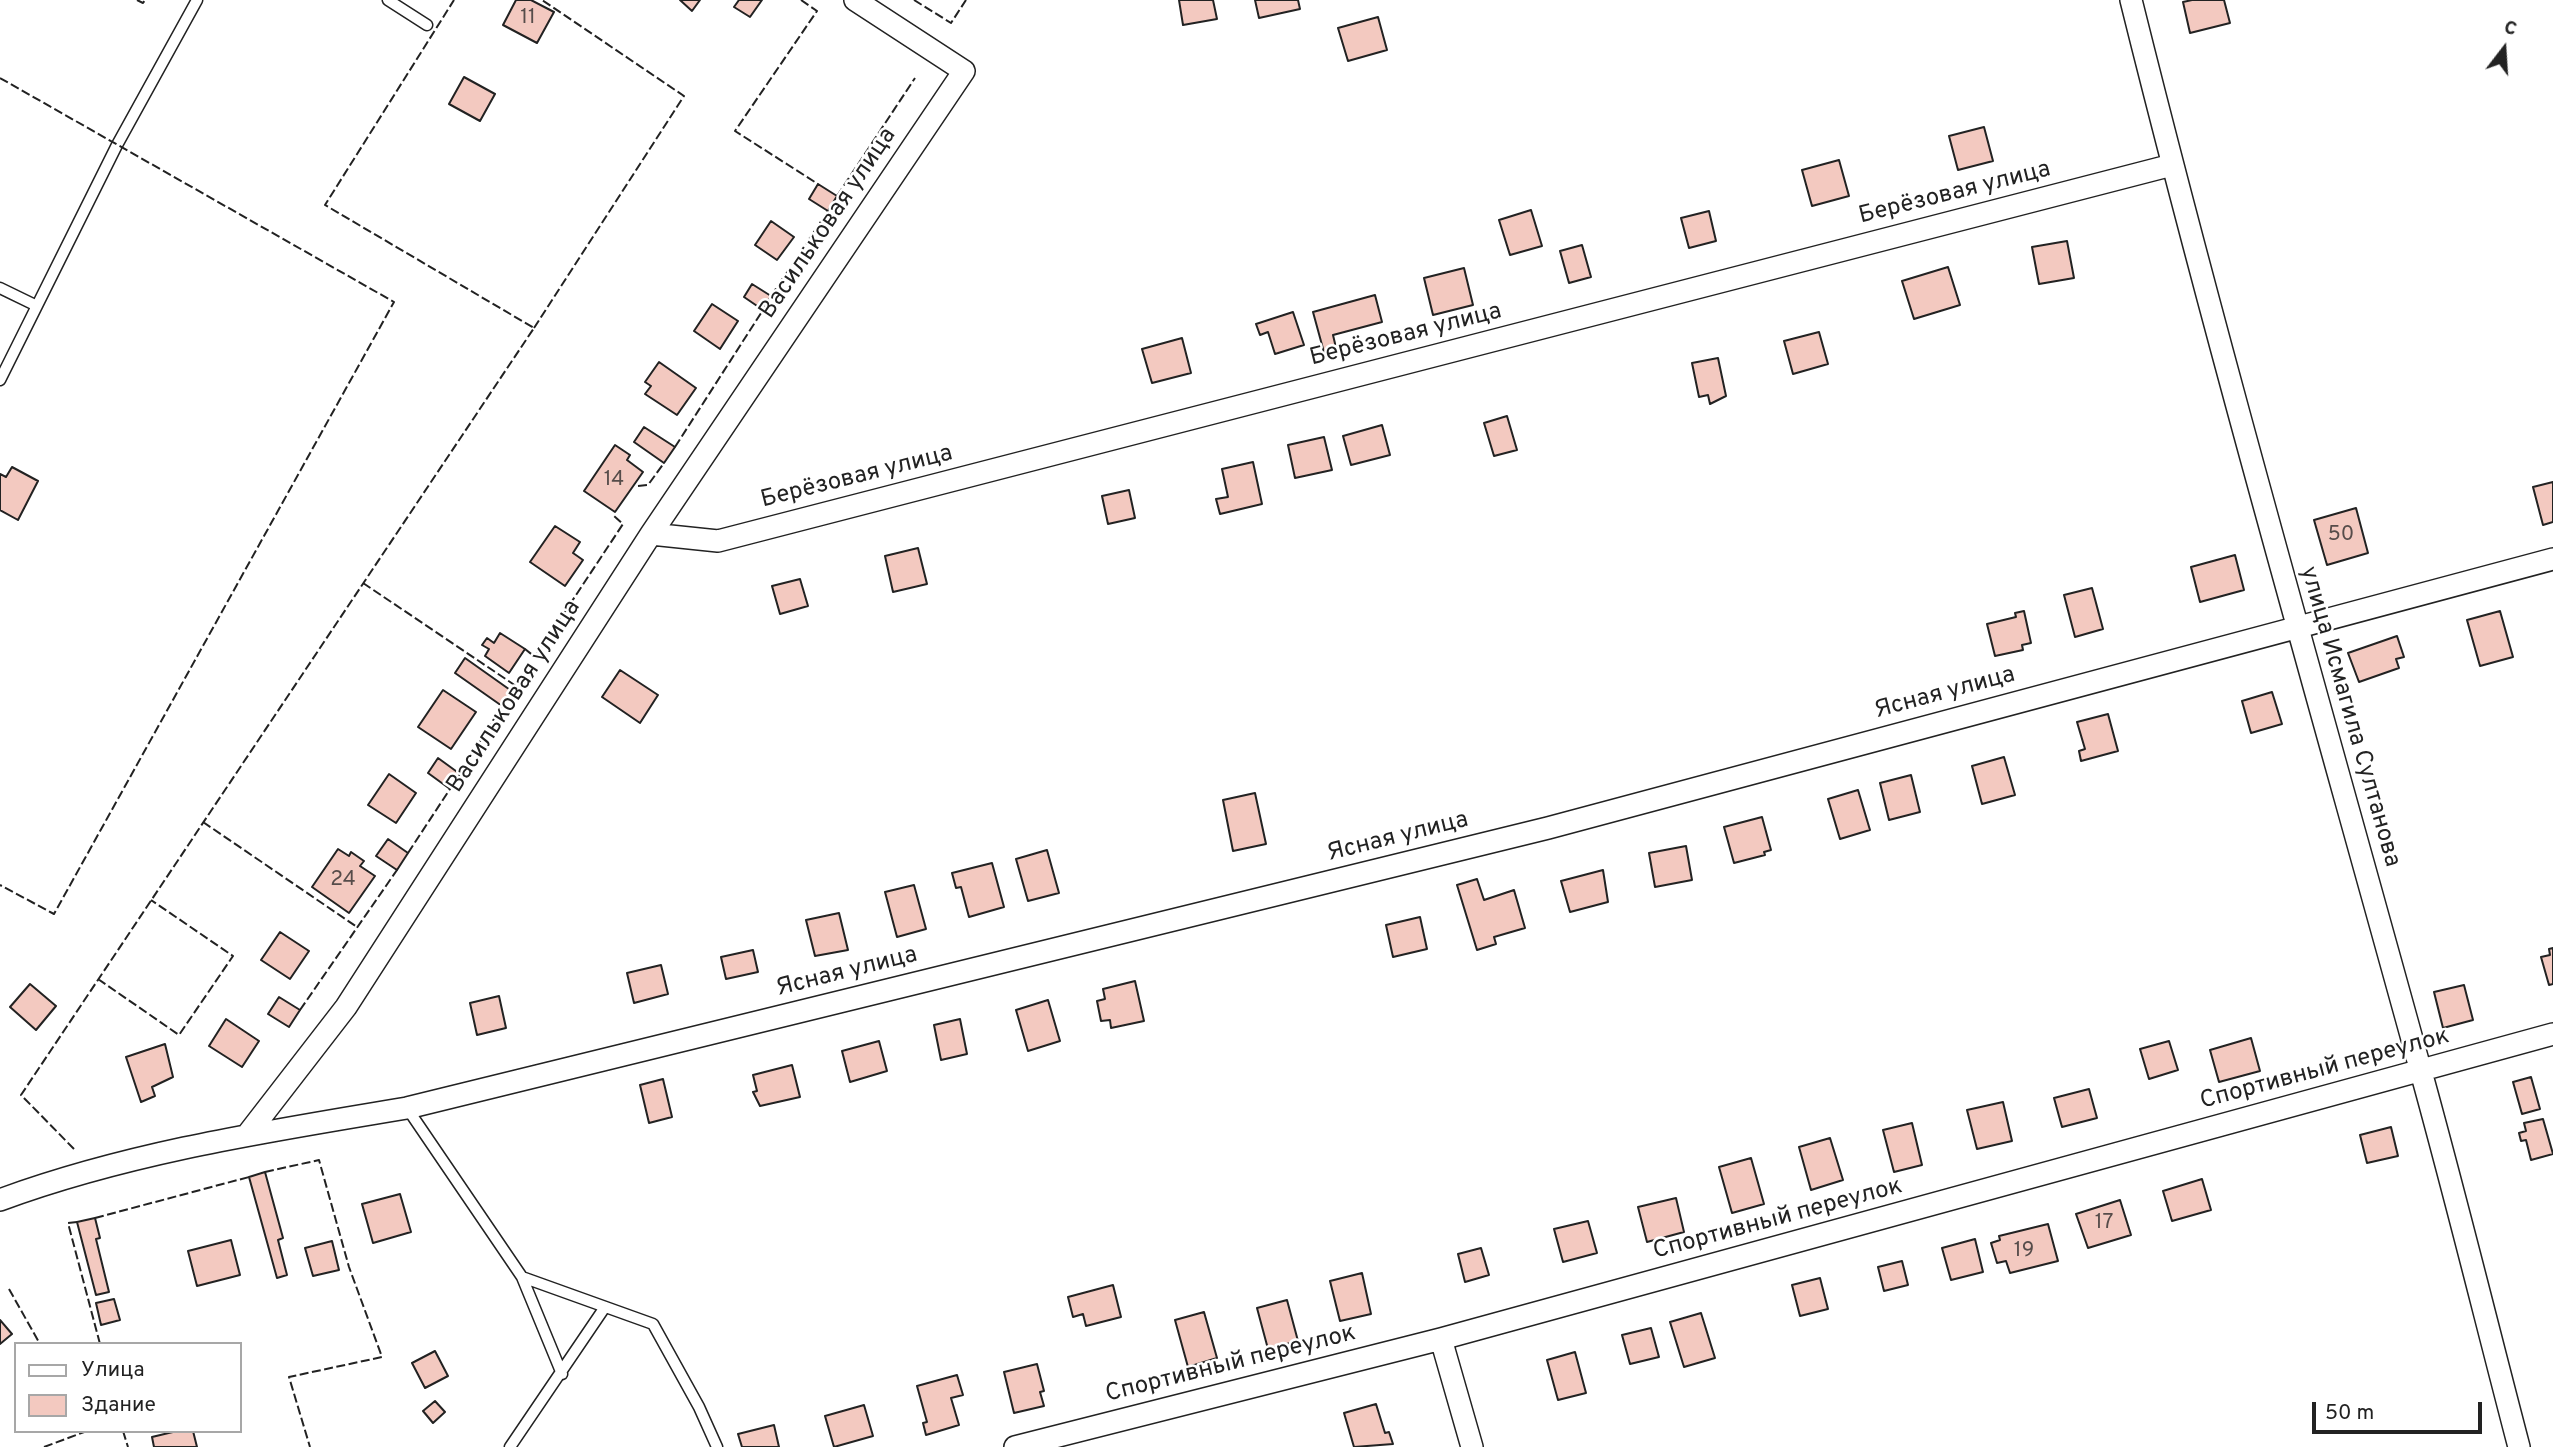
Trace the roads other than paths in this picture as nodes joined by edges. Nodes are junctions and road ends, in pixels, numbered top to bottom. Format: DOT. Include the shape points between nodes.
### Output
graph roads {
  1 [pos="197,0"];
  2 [pos="388,0"];
  3 [pos="855,0"];
  4 [pos="2132,0"];
  5 [pos="427,25"];
  6 [pos="2172,165"];
  7 [pos="0,288"];
  8 [pos="35,305"];
  9 [pos="0,380"];
  10 [pos="651,534"];
  11 [pos="2553,559"];
  12 [pos="2296,626"];
  13 [pos="2553,1034"];
  14 [pos="2421,1071"];
  15 [pos="407,1108"];
  16 [pos="247,1135"];
  17 [pos="0,1200"];
  18 [pos="522,1277"];
  19 [pos="606,1307"];
  20 [pos="1441,1339"];
  21 [pos="562,1374"];
  22 [pos="510,1447"];
  23 [pos="717,1447"];
  24 [pos="1015,1447"];
  25 [pos="1472,1447"];
  26 [pos="2519,1447"];
  1 -- 8 [label="lane"];
  2 -- 5 [label="lane"];
  3 -- 10 [label="street, Васильковая улица" via="964,71"];
  4 -- 6 [label="street, улица Исмагила Султанова"];
  6 -- 10 [label="street, Берёзовая улица" via="718,541"];
  6 -- 12 [label="street, улица Исмагила Султанова"];
  7 -- 8 [label="lane"];
  8 -- 9 [label="lane"];
  10 -- 16 [label="street, Васильковая улица" via="346,1007"];
  11 -- 12 [label="street, Ясная улица"];
  12 -- 14 [label="street, улица Исмагила Султанова"];
  12 -- 15 [label="street, Ясная улица" via="1548,828"];
  13 -- 14 [label="street, Спортивный переулок"];
  14 -- 20 [label="street, Спортивный переулок"];
  14 -- 26 [label="street, улица Исмагила Султанова"];
  15 -- 16 [label="street, Ясная улица"];
  15 -- 18 [label="lane"];
  16 -- 17 [label="street" via="50,1182"];
  18 -- 19 [label="lane"];
  18 -- 21 [label="lane"];
  19 -- 21 [label="lane"];
  19 -- 23 [label="lane" via="653,1324"];
  20 -- 24 [label="street, Спортивный переулок"];
  20 -- 25 [label="street"];
  21 -- 22 [label="lane"];
}
